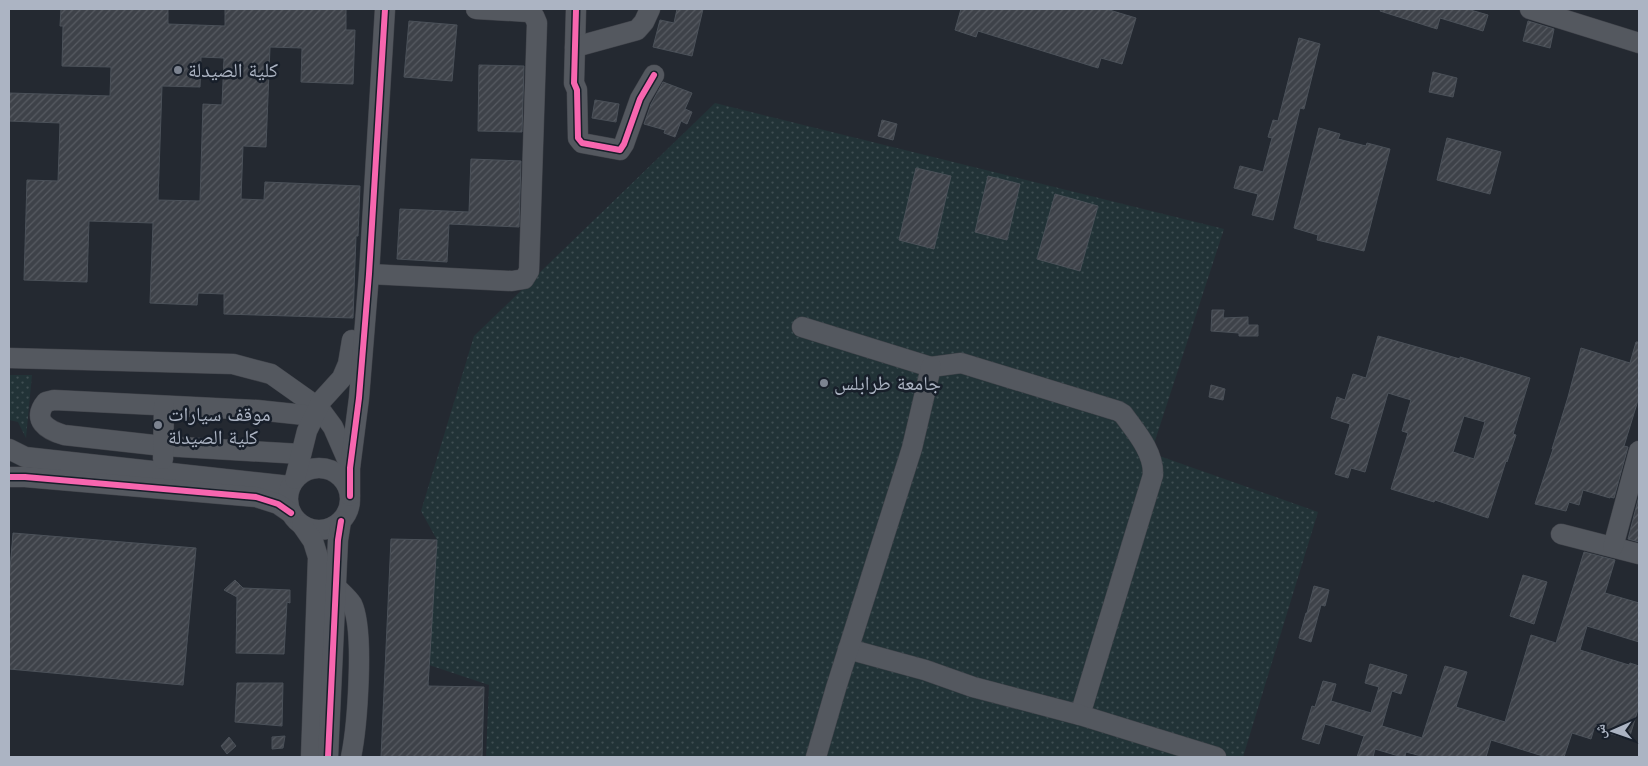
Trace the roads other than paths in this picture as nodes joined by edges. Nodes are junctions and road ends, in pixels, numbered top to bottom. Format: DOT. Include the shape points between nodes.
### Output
graph roads {
  1 [pos="372,9"];
  2 [pos="385,9"];
  3 [pos="476,9"];
  4 [pos="576,9"];
  5 [pos="650,9"];
  6 [pos="1530,9"];
  7 [pos="1639,43"];
  8 [pos="575,47"];
  9 [pos="654,74"];
  10 [pos="369,274"];
  11 [pos="802,328"];
  12 [pos="9,358"];
  13 [pos="931,367"];
  14 [pos="164,406"];
  15 [pos="316,412"];
  16 [pos="163,446"];
  17 [pos="9,450"];
  18 [pos="1639,451"];
  19 [pos="301,454"];
  20 [pos="350,468"];
  21 [pos="164,471"];
  22 [pos="9,477"];
  23 [pos="293,483"];
  24 [pos="350,496"];
  25 [pos="297,519"];
  26 [pos="341,521"];
  27 [pos="1561,534"];
  28 [pos="1613,547"];
  29 [pos="1639,554"];
  30 [pos="336,587"];
  31 [pos="848,649"];
  32 [pos="1080,715"];
  33 [pos="311,757"];
  34 [pos="328,757"];
  35 [pos="351,757"];
  36 [pos="816,757"];
  37 [pos="1216,757"];
  1 -- 15 [label="street" via="356,318 348,364 342,378 322,400"];
  2 -- 10 [label="street"];
  3 -- 10 [label="street" via="528,12 537,23 529,271 524,279 512,281"];
  4 -- 8 [label="street"];
  5 -- 8 [label="street" via="638,30"];
  6 -- 7 [label="street"];
  8 -- 9 [label="street" via="578,138 582,143 620,150 640,99"];
  10 -- 20 [label="street"];
  11 -- 13 [label="street"];
  12 -- 15 [label="street" via="233,364 271,374"];
  13 -- 31 [label="street" via="912,448"];
  13 -- 32 [label="street" via="961,363 1118,411 1124,414 1145,445 1153,475"];
  14 -- 15 [label="street"];
  14 -- 16 [label="street"];
  14 -- 16 [label="street" via="54,400 42,406 40,414 45,427 51,432"];
  15 -- 19 [label="street"];
  15 -- 20 [label="street" via="333,427"];
  16 -- 19 [label="street"];
  16 -- 21 [label="street"];
  17 -- 21 [label="street" via="25,457"];
  18 -- 28 [label="street"];
  19 -- 23 [label="street"];
  20 -- 24 [label="street"];
  21 -- 23 [label="street"];
  22 -- 25 [label="street" via="256,497 278,504"];
  23 -- 24 [label="street" via="310,469 327,469 342,478"];
  23 -- 25 [label="street" via="288,505"];
  24 -- 26 [label="street" via="348,510"];
  25 -- 26 [label="street" via="315,530 329,529"];
  25 -- 33 [label="street" via="313,541 318,557"];
  26 -- 30 [label="street"];
  27 -- 28 [label="street"];
  28 -- 29 [label="street"];
  30 -- 34 [label="street"];
  30 -- 35 [label="street" via="352,604 359,652 355,739"];
  31 -- 32 [label="street"];
  31 -- 36 [label="street"];
  32 -- 37 [label="street"];
}
